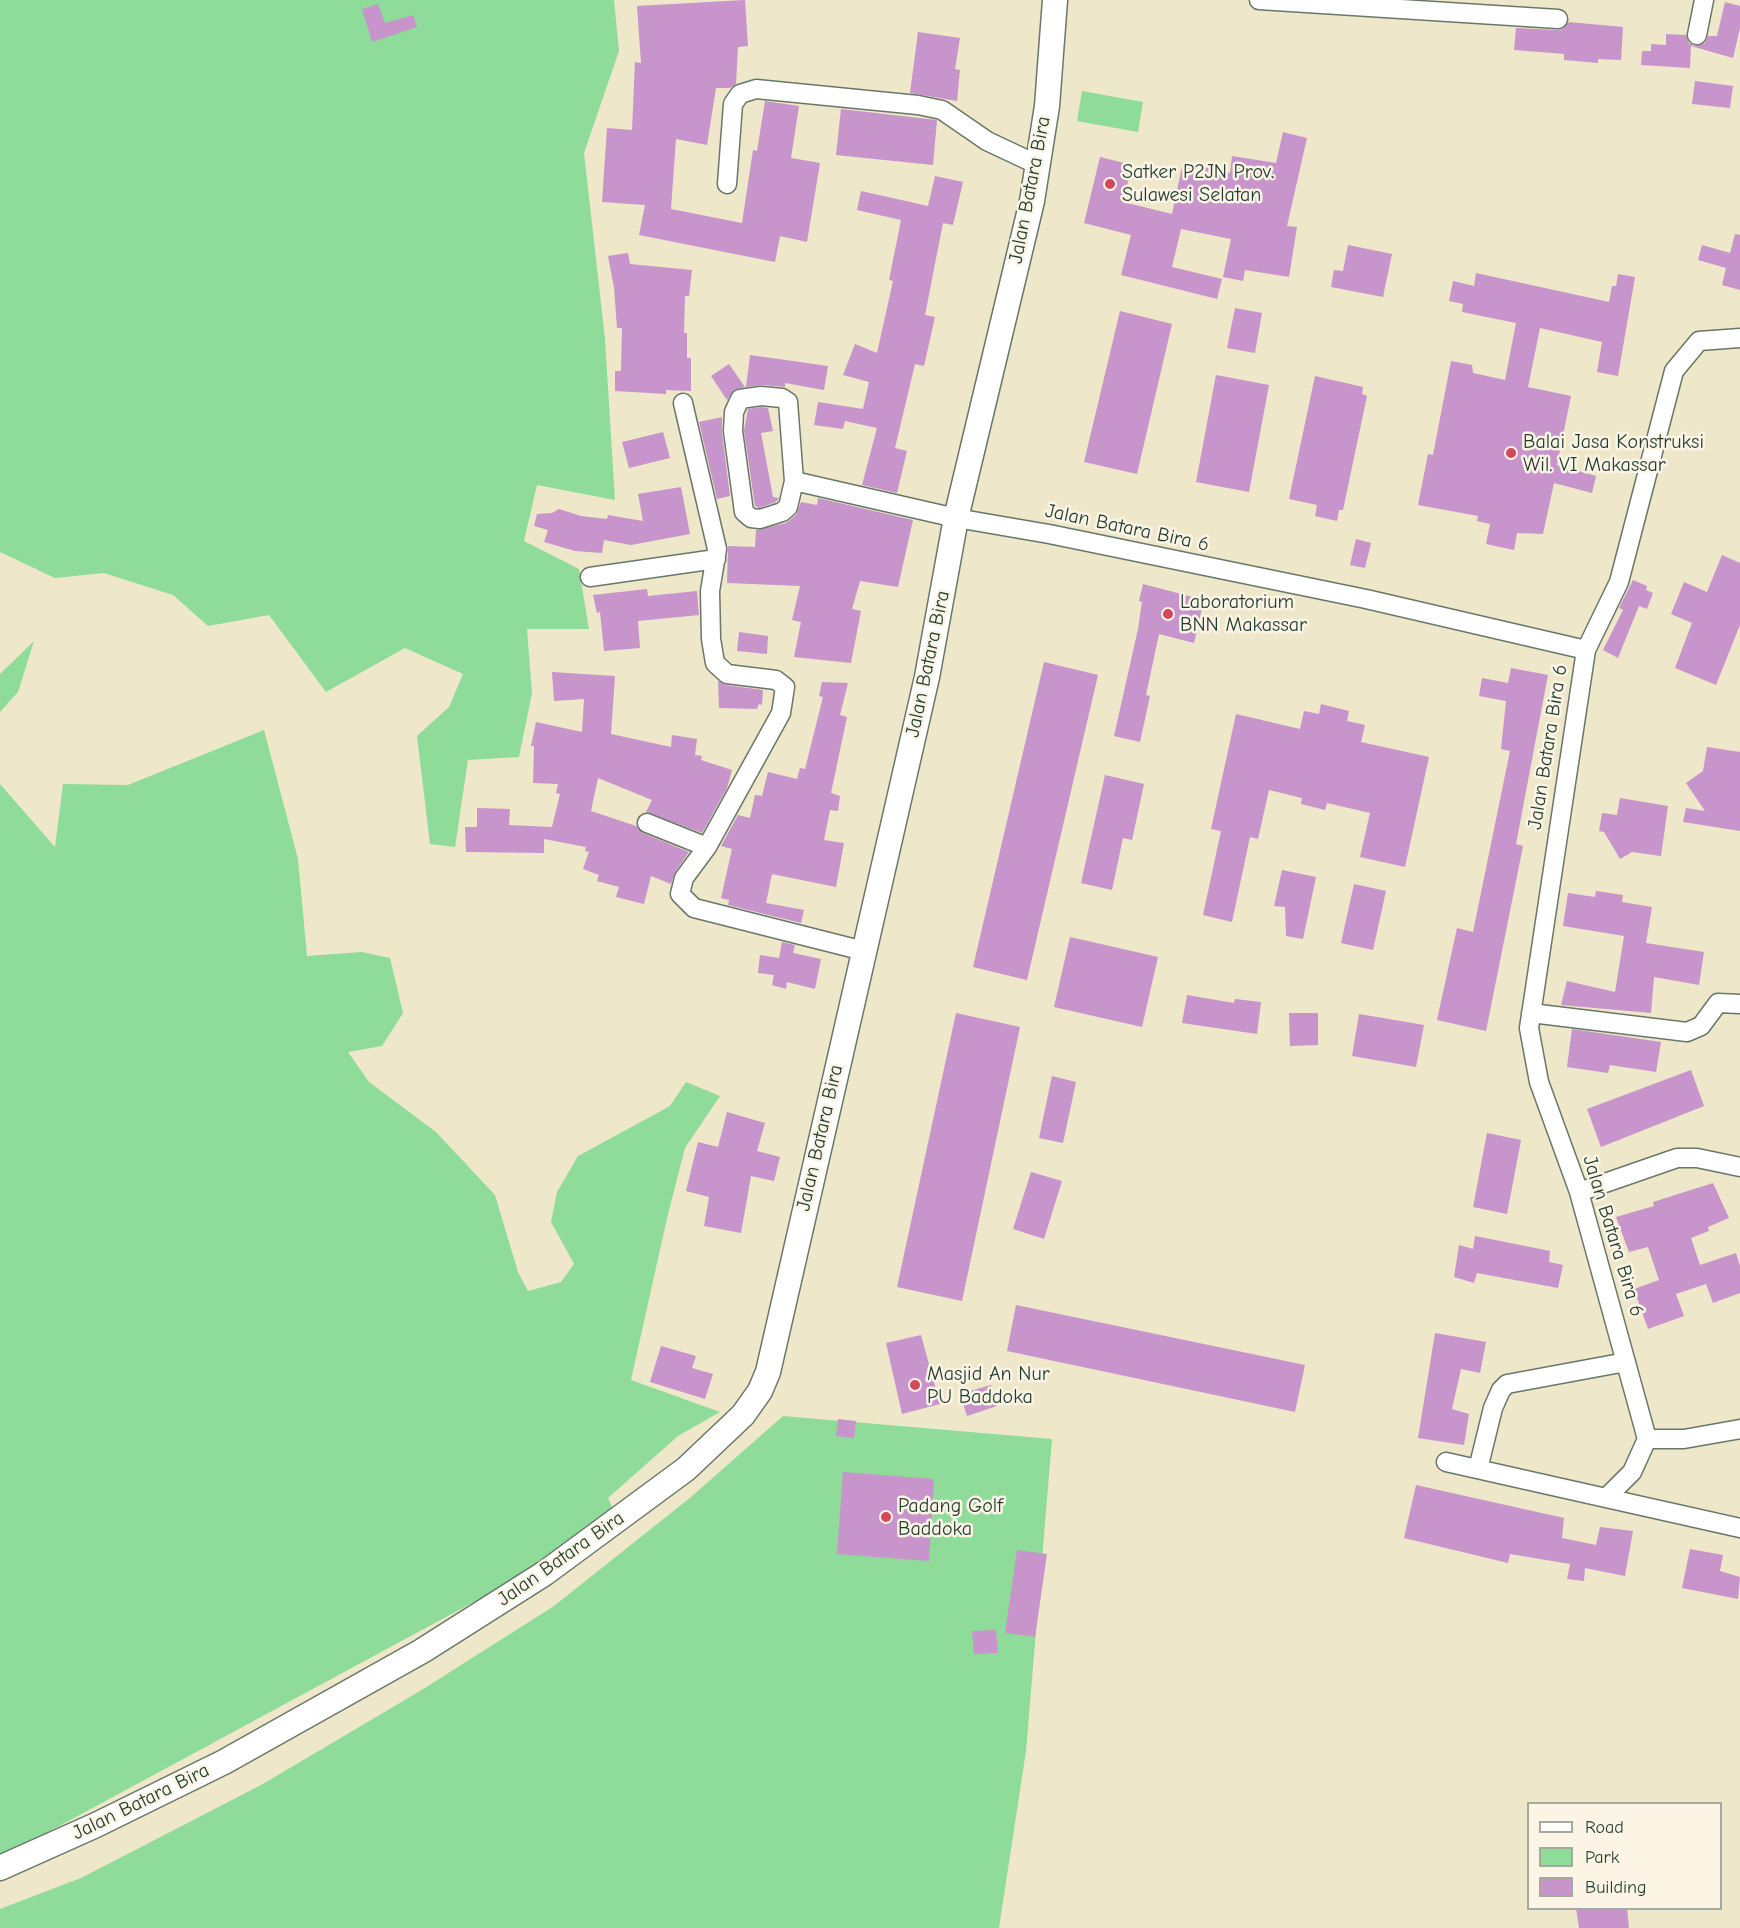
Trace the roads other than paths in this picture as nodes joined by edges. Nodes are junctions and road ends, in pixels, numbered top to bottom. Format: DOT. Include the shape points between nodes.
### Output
graph roads {
  1 [pos="1055,0"];
  2 [pos="1259,0"];
  3 [pos="1704,0"];
  4 [pos="1395,4"];
  5 [pos="1554,12"];
  6 [pos="1697,35"];
  7 [pos="1038,165"];
  8 [pos="727,184"];
  9 [pos="1740,338"];
  10 [pos="683,403"];
  11 [pos="795,481"];
  12 [pos="956,518"];
  13 [pos="716,559"];
  14 [pos="590,577"];
  15 [pos="1586,650"];
  16 [pos="647,823"];
  17 [pos="707,847"];
  18 [pos="864,951"];
  19 [pos="1740,1004"];
  20 [pos="1531,1013"];
  21 [pos="1740,1167"];
  22 [pos="1579,1192"];
  23 [pos="1626,1362"];
  24 [pos="1740,1429"];
  25 [pos="1647,1439"];
  26 [pos="1446,1462"];
  27 [pos="1478,1469"];
  28 [pos="1605,1498"];
  29 [pos="1740,1528"];
  30 [pos="0,1868"];
  1 -- 7 [label="street, Jalan Batara Bira"];
  2 -- 4 [label="street"];
  3 -- 6 [label="street"];
  4 -- 5 [label="street"];
  7 -- 8 [label="street" via="987,141 942,110 756,89 740,94 733,104"];
  7 -- 12 [label="street, Jalan Batara Bira"];
  9 -- 15 [label="street" via="1699,341 1674,371 1619,582"];
  10 -- 13 [label="street" via="717,549"];
  11 -- 11 [label="street" via="788,402 761,396 740,399 734,412 733,431 746,515 760,519 782,512 789,507"];
  11 -- 12 [label="street, Jalan Batara Bira 6"];
  12 -- 15 [label="street, Jalan Batara Bira 6" via="1366,599"];
  12 -- 18 [label="street, Jalan Batara Bira" via="927,677"];
  13 -- 14 [label="street"];
  13 -- 17 [label="street" via="710,591 711,639 717,667 727,674 776,680 785,687 782,713"];
  15 -- 20 [label="street, Jalan Batara Bira 6"];
  16 -- 17 [label="street"];
  17 -- 18 [label="street" via="680,889 688,904"];
  18 -- 30 [label="street, Jalan Batara Bira" via="768,1372 743,1415 686,1469 561,1561 422,1651 224,1762"];
  19 -- 20 [label="street" via="1718,1003 1701,1026 1686,1032"];
  20 -- 22 [label="street, Jalan Batara Bira 6" via="1532,1054 1539,1082"];
  21 -- 22 [label="street" via="1677,1158"];
  22 -- 23 [label="street, Jalan Batara Bira 6"];
  23 -- 25 [label="street, Jalan Batara Bira 6"];
  23 -- 27 [label="street" via="1507,1384 1493,1408"];
  24 -- 25 [label="street" via="1684,1439"];
  25 -- 28 [label="street" via="1632,1472"];
  26 -- 27 [label="street"];
  27 -- 28 [label="street"];
  28 -- 29 [label="street"];
}
